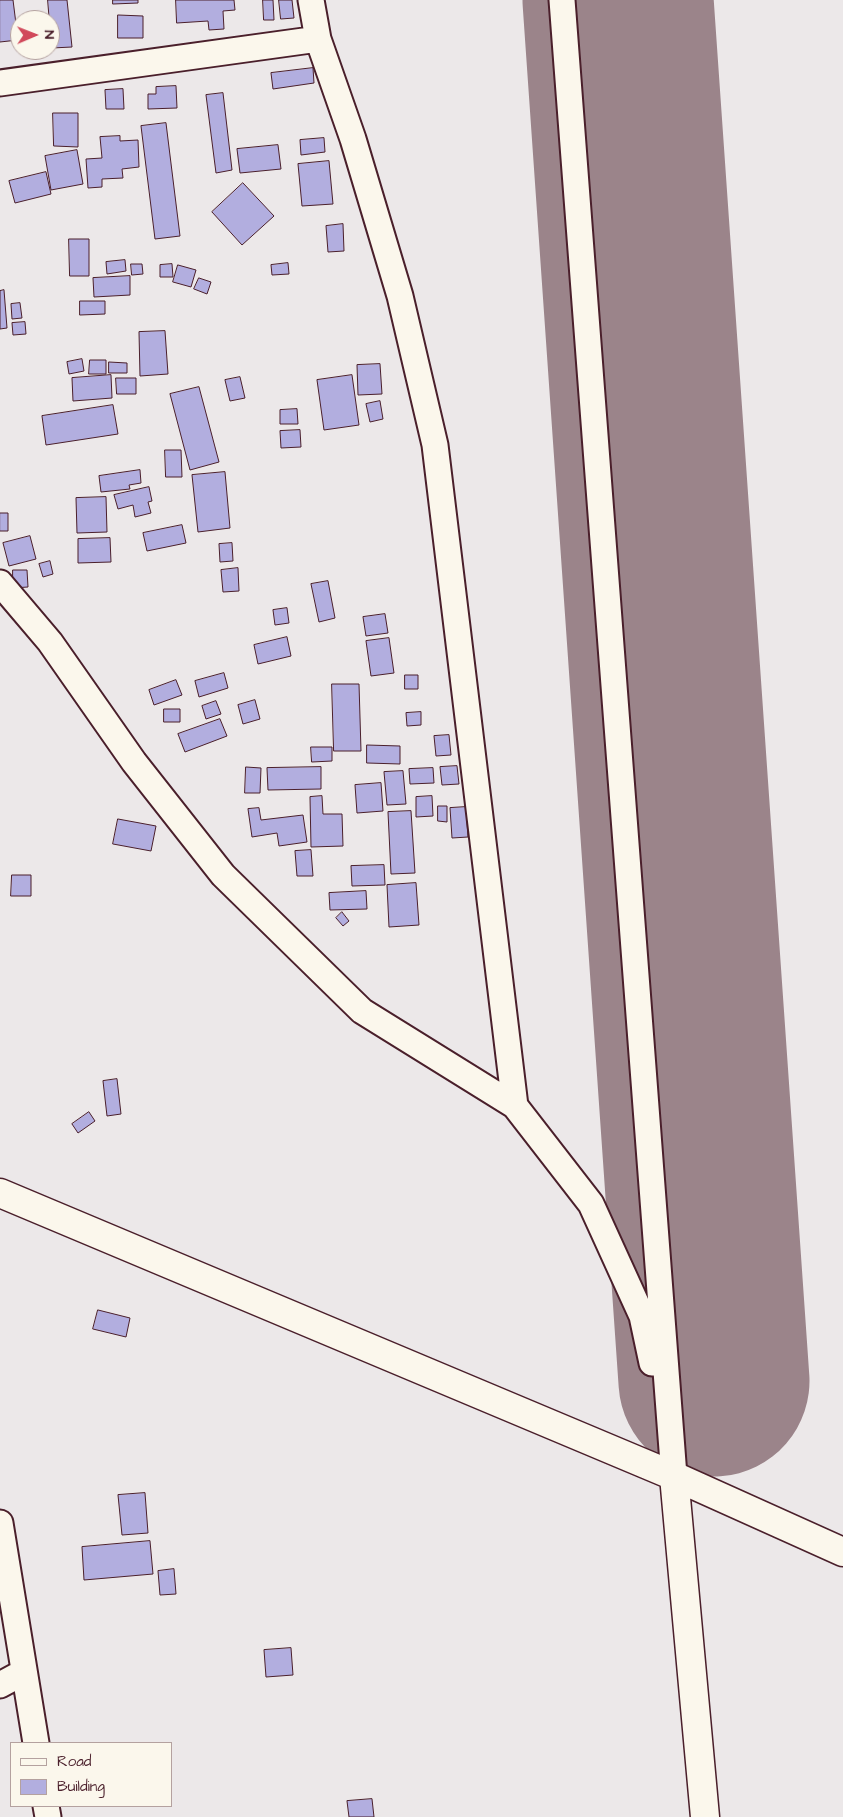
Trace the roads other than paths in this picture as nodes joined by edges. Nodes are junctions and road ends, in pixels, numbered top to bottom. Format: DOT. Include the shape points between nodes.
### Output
graph roads {
  1 [pos="311,0"];
  2 [pos="562,0"];
  3 [pos="318,40"];
  4 [pos="0,83"];
  5 [pos="0,583"];
  6 [pos="514,1106"];
  7 [pos="0,1193"];
  8 [pos="674,1476"];
  9 [pos="0,1523"];
  10 [pos="843,1552"];
  11 [pos="24,1672"];
  12 [pos="0,1685"];
  13 [pos="36,1742"];
  14 [pos="705,1817"];
  1 -- 3 [label="street"];
  2 -- 8 [label="street"];
  3 -- 4 [label="street"];
  3 -- 6 [label="street" via="353,139 400,296 435,445"];
  5 -- 6 [label="street" via="50,642 134,762 223,875 362,1011"];
  6 -- 8 [label="street" via="591,1204 642,1316"];
  7 -- 8 [label="street"];
  8 -- 10 [label="street"];
  8 -- 14 [label="street"];
  9 -- 11 [label="street"];
  11 -- 12 [label="street"];
  11 -- 13 [label="street"];
}
